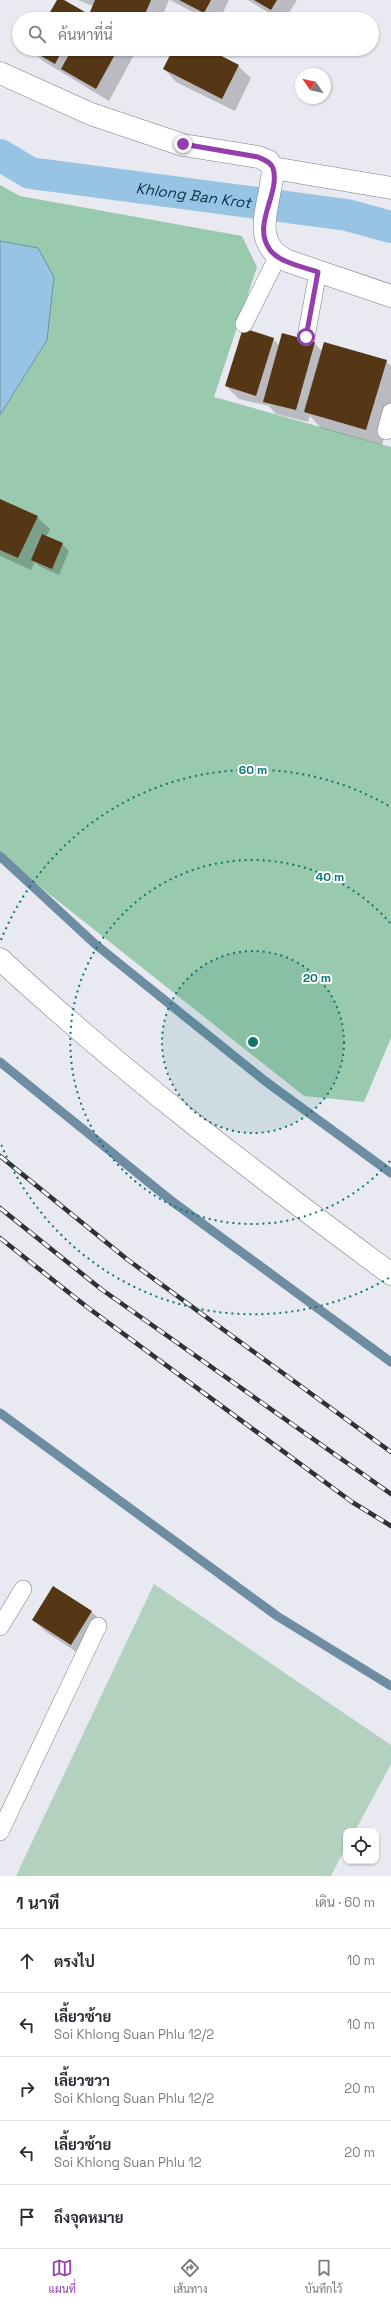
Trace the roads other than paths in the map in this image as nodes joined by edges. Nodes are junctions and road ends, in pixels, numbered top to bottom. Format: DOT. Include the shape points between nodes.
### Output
graph roads {
  1 [pos="0,73"];
  2 [pos="273,176"];
  3 [pos="391,188"];
  4 [pos="278,256"];
  5 [pos="318,272"];
  6 [pos="391,296"];
  7 [pos="244,324"];
  8 [pos="306,337"];
  9 [pos="391,412"];
  10 [pos="386,431"];
  11 [pos="0,959"];
  12 [pos="391,1274"];
  13 [pos="23,1589"];
  14 [pos="98,1626"];
  15 [pos="0,1627"];
  16 [pos="0,1832"];
  1 -- 2 [label="street" via="91,114 183,144 258,157 268,162"];
  2 -- 3 [label="street"];
  2 -- 4 [label="street" via="264,233 267,243"];
  4 -- 5 [label="street"];
  4 -- 7 [label="lane"];
  5 -- 6 [label="street"];
  5 -- 8 [label="lane"];
  9 -- 10 [label="lane"];
  11 -- 12 [label="street" via="139,1081 244,1164"];
  13 -- 15 [label="lane"];
  14 -- 16 [label="lane"];
}
